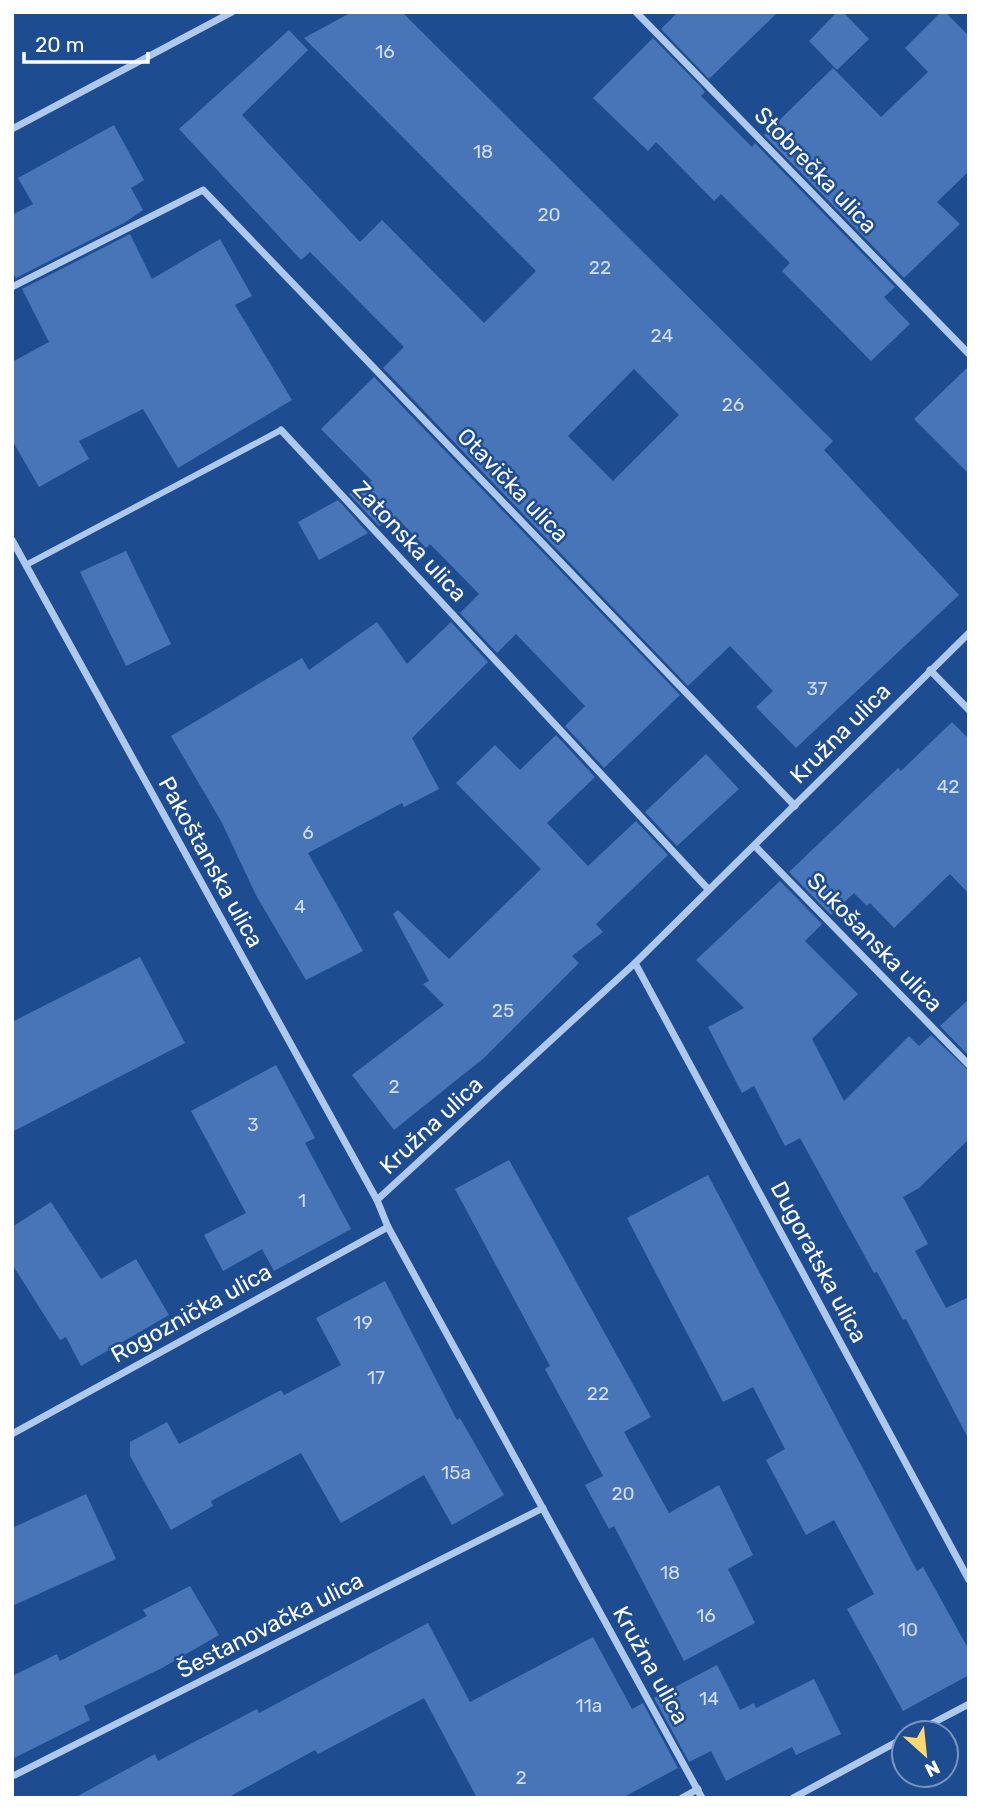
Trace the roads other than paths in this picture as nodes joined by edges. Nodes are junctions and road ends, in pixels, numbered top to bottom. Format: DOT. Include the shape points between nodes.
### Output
graph roads {
  1 [pos="232,12"];
  2 [pos="636,12"];
  3 [pos="12,129"];
  4 [pos="12,287"];
  5 [pos="969,355"];
  6 [pos="281,430"];
  7 [pos="12,540"];
  8 [pos="26,565"];
  9 [pos="969,633"];
  10 [pos="930,670"];
  11 [pos="969,710"];
  12 [pos="795,806"];
  13 [pos="755,846"];
  14 [pos="708,889"];
  15 [pos="635,963"];
  16 [pos="969,1065"];
  17 [pos="377,1200"];
  18 [pos="388,1227"];
  19 [pos="12,1434"];
  20 [pos="543,1508"];
  21 [pos="969,1580"];
  22 [pos="969,1704"];
  23 [pos="941,1719"];
  24 [pos="890,1746"];
  25 [pos="15,1775"];
  26 [pos="698,1789"];
  27 [pos="682,1798"];
  28 [pos="702,1798"];
  29 [pos="793,1798"];
  1 -- 3 [label="street"];
  2 -- 5 [label="street, Stobrečka ulica"];
  4 -- 12 [label="street, Otavička ulica" via="203,190"];
  6 -- 8 [label="street, Zatonska ulica"];
  6 -- 14 [label="street, Zatonska ulica"];
  7 -- 8 [label="street, Pakoštanska ulica"];
  8 -- 17 [label="street, Pakoštanska ulica"];
  9 -- 10 [label="street, Kružna ulica"];
  10 -- 11 [label="street"];
  10 -- 12 [label="street, Kružna ulica"];
  12 -- 13 [label="street, Kružna ulica"];
  13 -- 14 [label="street, Kružna ulica"];
  13 -- 16 [label="street, Sukošanska ulica"];
  14 -- 15 [label="street, Kružna ulica"];
  15 -- 17 [label="street, Kružna ulica"];
  15 -- 21 [label="street, Dugoratska ulica"];
  17 -- 18 [label="street, Kružna ulica"];
  18 -- 19 [label="street, Rogoznička ulica"];
  18 -- 20 [label="street, Kružna ulica"];
  20 -- 25 [label="street, Šestanovačka ulica"];
  20 -- 26 [label="street, Kružna ulica"];
  22 -- 23 [label="street"];
  24 -- 29 [label="street"];
  26 -- 27 [label="street"];
  26 -- 28 [label="street, Kružna ulica"];
}
